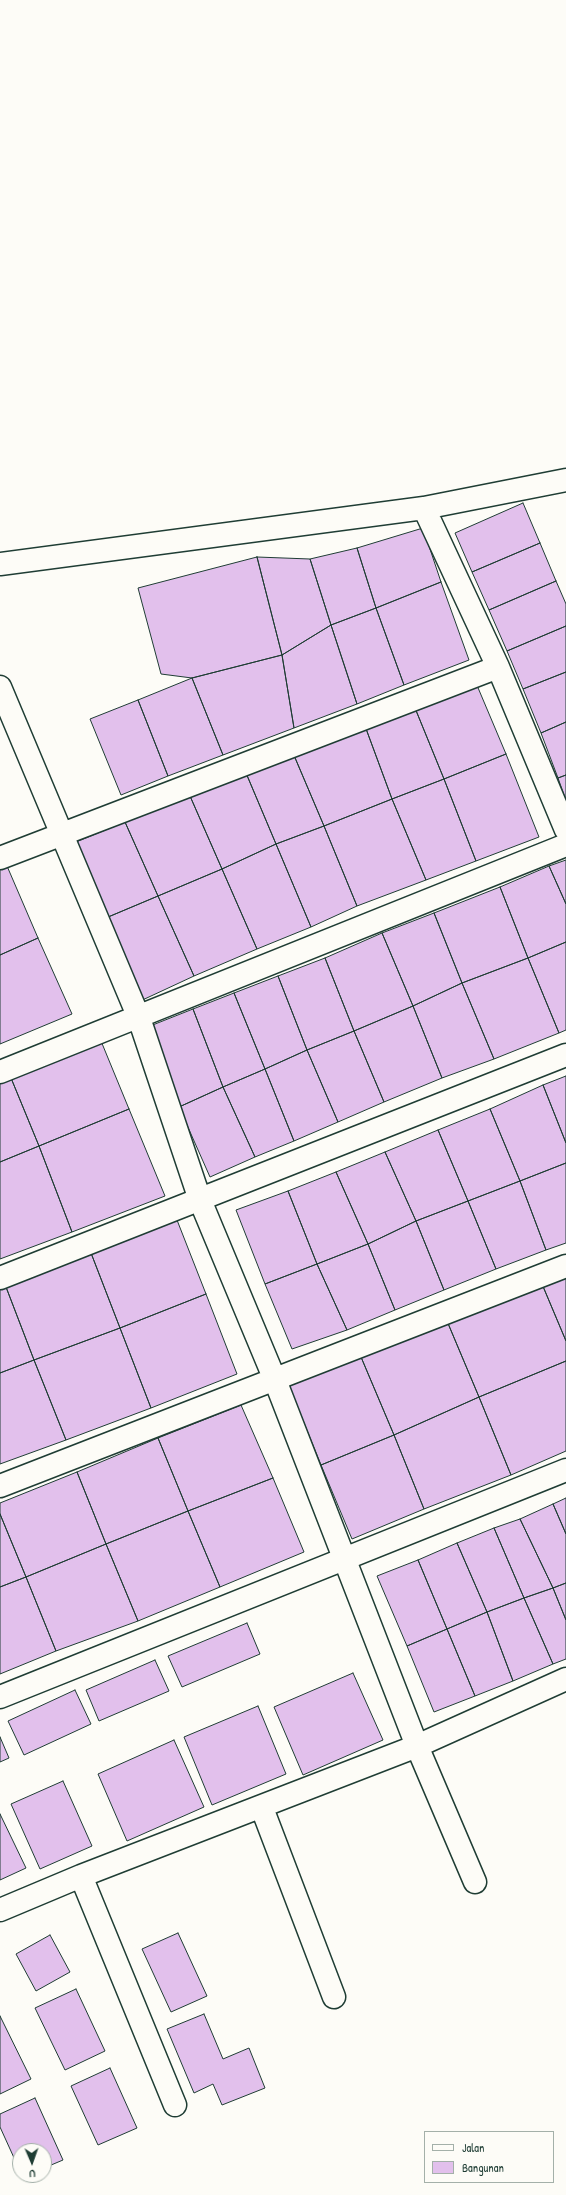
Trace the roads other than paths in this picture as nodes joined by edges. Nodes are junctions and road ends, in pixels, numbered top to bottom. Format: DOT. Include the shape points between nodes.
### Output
graph roads {
  1 [pos="566,480"];
  2 [pos="424,508"];
  3 [pos="0,564"];
  4 [pos="498,667"];
  5 [pos="0,687"];
  6 [pos="566,830"];
  7 [pos="62,833"];
  8 [pos="566,845"];
  9 [pos="0,858"];
  10 [pos="138,1018"];
  11 [pos="566,1055"];
  12 [pos="0,1072"];
  13 [pos="200,1200"];
  14 [pos="566,1266"];
  15 [pos="0,1278"];
  16 [pos="275,1380"];
  17 [pos="566,1470"];
  18 [pos="0,1486"];
  19 [pos="346,1558"];
  20 [pos="566,1679"];
  21 [pos="0,1697"];
  22 [pos="417,1746"];
  23 [pos="262,1808"];
  24 [pos="81,1876"];
  25 [pos="475,1882"];
  26 [pos="0,1910"];
  27 [pos="334,1997"];
  28 [pos="175,2105"];
  1 -- 2 [label="street"];
  2 -- 3 [label="street"];
  2 -- 4 [label="street"];
  4 -- 6 [label="street"];
  4 -- 7 [label="street"];
  5 -- 7 [label="street"];
  7 -- 9 [label="street"];
  7 -- 10 [label="street"];
  8 -- 10 [label="street"];
  10 -- 12 [label="street"];
  10 -- 13 [label="street"];
  11 -- 13 [label="street"];
  13 -- 15 [label="street"];
  13 -- 16 [label="street"];
  14 -- 16 [label="street"];
  16 -- 18 [label="street"];
  16 -- 19 [label="street"];
  17 -- 19 [label="street"];
  19 -- 21 [label="street"];
  19 -- 22 [label="street"];
  20 -- 22 [label="street"];
  22 -- 23 [label="street"];
  22 -- 25 [label="street"];
  23 -- 24 [label="street"];
  23 -- 27 [label="street"];
  24 -- 26 [label="street"];
  24 -- 28 [label="street"];
}
